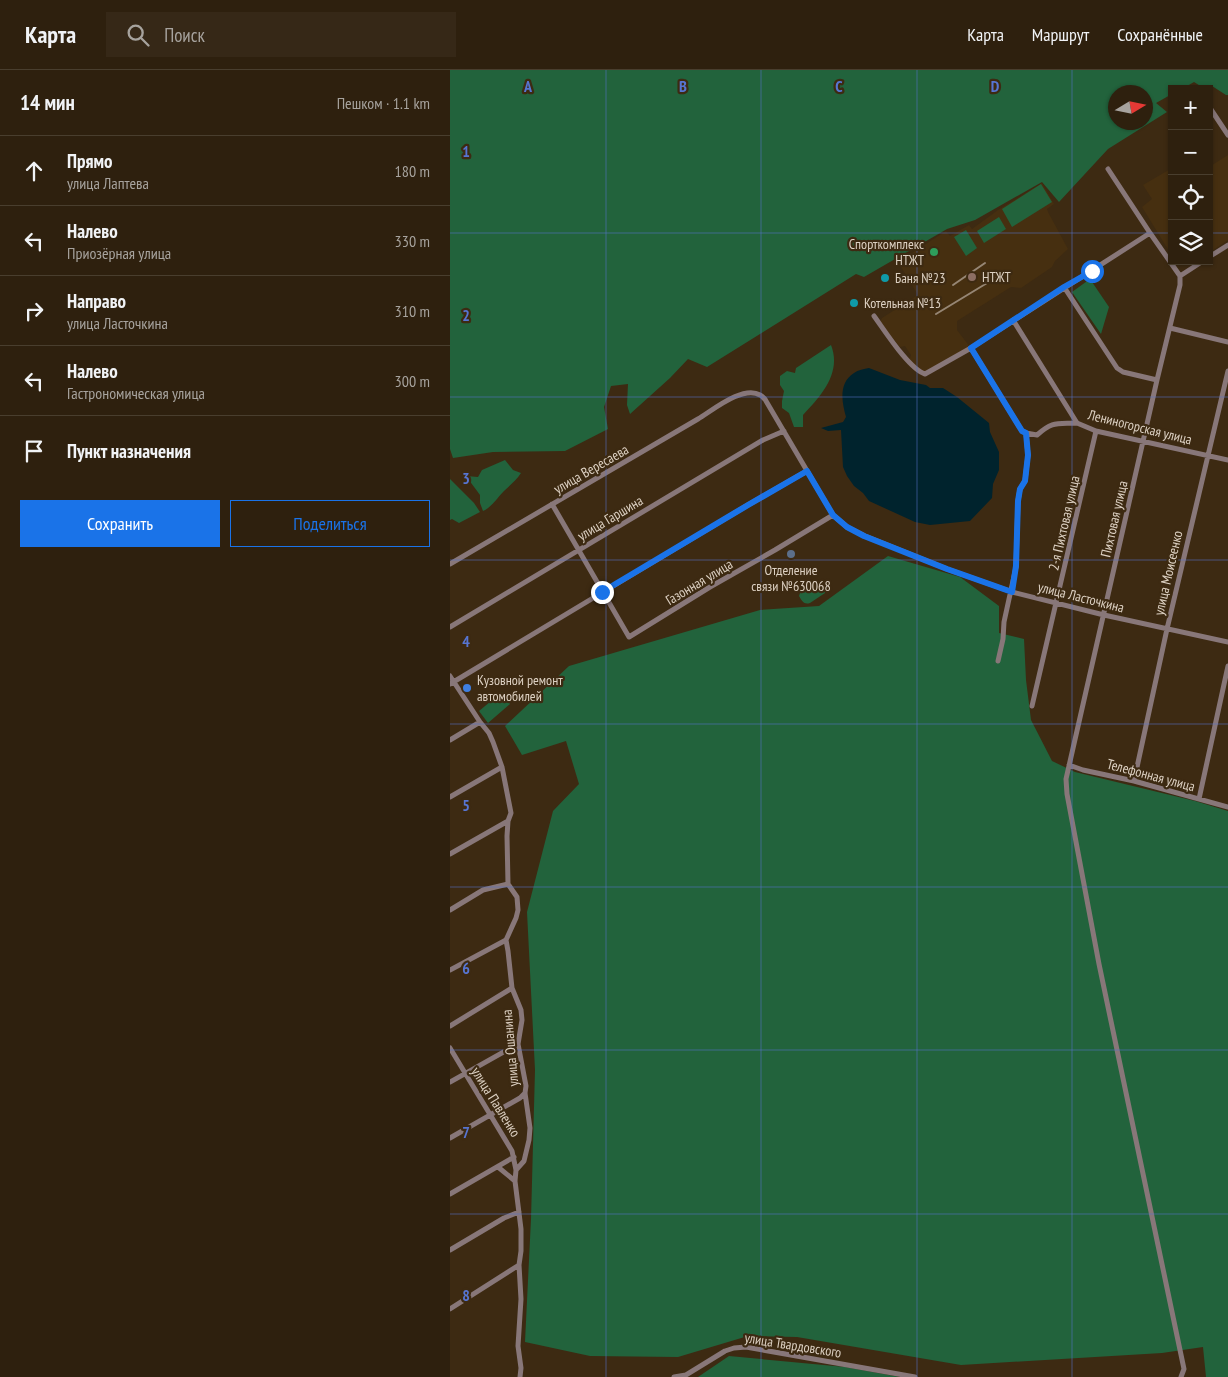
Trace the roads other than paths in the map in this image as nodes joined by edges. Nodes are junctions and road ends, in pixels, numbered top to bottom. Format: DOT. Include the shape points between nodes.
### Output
graph roads {
  1 [pos="1213,112"];
  2 [pos="1228,135"];
  3 [pos="1108,169"];
  4 [pos="1150,233"];
  5 [pos="1228,245"];
  6 [pos="1213,254"];
  7 [pos="1197,265"];
  8 [pos="1180,276"];
  9 [pos="1064,287"];
  10 [pos="874,316"];
  11 [pos="1013,320"];
  12 [pos="1170,328"];
  13 [pos="1228,342"];
  14 [pos="971,348"];
  15 [pos="1228,371"];
  16 [pos="1157,380"];
  17 [pos="742,393"];
  18 [pos="1077,423"];
  19 [pos="784,431"];
  20 [pos="1096,431"];
  21 [pos="1026,433"];
  22 [pos="1144,442"];
  23 [pos="1207,455"];
  24 [pos="1228,460"];
  25 [pos="807,471"];
  26 [pos="552,504"];
  27 [pos="833,515"];
  28 [pos="578,550"];
  29 [pos="450,564"];
  30 [pos="602,592"];
  31 [pos="1012,592"];
  32 [pos="1057,604"];
  33 [pos="1104,615"];
  34 [pos="450,627"];
  35 [pos="1167,628"];
  36 [pos="1228,642"];
  37 [pos="998,661"];
  38 [pos="1228,666"];
  39 [pos="450,676"];
  40 [pos="452,683"];
  41 [pos="1032,706"];
  42 [pos="480,722"];
  43 [pos="450,740"];
  44 [pos="1069,765"];
  45 [pos="502,767"];
  46 [pos="1134,781"];
  47 [pos="450,797"];
  48 [pos="1199,799"];
  49 [pos="1228,807"];
  50 [pos="508,821"];
  51 [pos="450,854"];
  52 [pos="508,884"];
  53 [pos="450,910"];
  54 [pos="506,940"];
  55 [pos="450,970"];
  56 [pos="512,988"];
  57 [pos="450,1026"];
  58 [pos="518,1044"];
  59 [pos="450,1048"];
  60 [pos="465,1074"];
  61 [pos="450,1082"];
  62 [pos="525,1094"];
  63 [pos="491,1115"];
  64 [pos="450,1138"];
  65 [pos="514,1157"];
  66 [pos="498,1167"];
  67 [pos="516,1170"];
  68 [pos="515,1181"];
  69 [pos="450,1194"];
  70 [pos="519,1212"];
  71 [pos="450,1250"];
  72 [pos="519,1264"];
  73 [pos="450,1309"];
  74 [pos="520,1377"];
  75 [pos="674,1377"];
  76 [pos="915,1377"];
  77 [pos="1181,1377"];
  1 -- 2 [label="street"];
  3 -- 4 [label="street"];
  4 -- 8 [label="street"];
  4 -- 9 [label="street"];
  5 -- 6 [label="street"];
  7 -- 8 [label="street"];
  8 -- 12 [label="street, Пихтовая улица"];
  9 -- 11 [label="street"];
  9 -- 16 [label="street" via="1117,368"];
  10 -- 14 [label="street" via="910,364 925,374"];
  11 -- 14 [label="street"];
  11 -- 18 [label="street, Лениногорская улица"];
  12 -- 13 [label="street"];
  12 -- 16 [label="street, Пихтовая улица"];
  14 -- 21 [label="street"];
  15 -- 23 [label="street, улица Моисеенко"];
  16 -- 22 [label="street, Пихтовая улица"];
  17 -- 19 [label="street, улица Ласточкина" via="761,395"];
  17 -- 26 [label="street, улица Вересаева"];
  18 -- 20 [label="street, Лениногорская улица"];
  18 -- 21 [label="street" via="1049,425 1036,435"];
  19 -- 25 [label="street, улица Ласточкина"];
  19 -- 28 [label="street, улица Гаршина" via="763,440"];
  20 -- 22 [label="street, Лениногорская улица"];
  20 -- 32 [label="street, 2-я Пихтовая улица"];
  21 -- 31 [label="street" via="1027,464 1018,501"];
  22 -- 23 [label="street, Лениногорская улица"];
  22 -- 33 [label="street, Пихтовая улица"];
  23 -- 24 [label="street, Лениногорская улица"];
  23 -- 35 [label="street, улица Моисеенко"];
  25 -- 27 [label="street, улица Ласточкина"];
  25 -- 30 [label="street"];
  26 -- 28 [label="street"];
  26 -- 29 [label="street, улица Вересаева"];
  27 -- 30 [label="street, Газонная улица" via="629,637"];
  27 -- 31 [label="street, улица Ласточкина" via="864,536"];
  28 -- 30 [label="street"];
  28 -- 34 [label="street, улица Гаршина"];
  30 -- 40 [label="street"];
  31 -- 32 [label="street, улица Ласточкина"];
  31 -- 37 [label="street"];
  32 -- 33 [label="street, улица Ласточкина"];
  32 -- 41 [label="street, 2-я Пихтовая улица"];
  33 -- 35 [label="street, улица Ласточкина"];
  33 -- 44 [label="street, Пихтовая улица"];
  35 -- 36 [label="street, улица Ласточкина"];
  35 -- 46 [label="street, улица Моисеенко"];
  38 -- 48 [label="street"];
  39 -- 40 [label="street"];
  40 -- 42 [label="street"];
  42 -- 43 [label="street"];
  42 -- 45 [label="street" via="493,742"];
  44 -- 46 [label="street, Телефонная улица"];
  44 -- 77 [label="street, Пихтовая улица" via="1067,794 1099,964 1184,1369"];
  45 -- 47 [label="street"];
  45 -- 50 [label="street" via="511,813"];
  46 -- 48 [label="street, Телефонная улица"];
  48 -- 49 [label="street, Телефонная улица"];
  50 -- 51 [label="street"];
  50 -- 52 [label="street"];
  52 -- 53 [label="street" via="483,890"];
  52 -- 54 [label="street" via="517,897 518,910"];
  54 -- 55 [label="street"];
  54 -- 56 [label="street, улица Ошанина"];
  56 -- 57 [label="street"];
  56 -- 58 [label="street, улица Ошанина" via="521,1010"];
  58 -- 60 [label="street"];
  58 -- 62 [label="street, улица Ошанина"];
  59 -- 60 [label="street, улица Павленко"];
  60 -- 61 [label="street"];
  60 -- 63 [label="street, улица Павленко"];
  62 -- 63 [label="street"];
  62 -- 67 [label="street, улица Ошанина" via="529,1140 524,1161"];
  63 -- 64 [label="street"];
  63 -- 65 [label="street, улица Павленко"];
  65 -- 66 [label="street"];
  65 -- 67 [label="street, улица Павленко"];
  66 -- 68 [label="street"];
  66 -- 69 [label="street"];
  67 -- 68 [label="street, улица Ошанина"];
  68 -- 70 [label="street, улица Ошанина"];
  70 -- 71 [label="street"];
  70 -- 72 [label="street, улица Ошанина"];
  72 -- 73 [label="street"];
  72 -- 74 [label="street, улица Ошанина"];
  75 -- 76 [label="street, улица Твардовского" via="686,1375 725,1351 746,1347"];
}
